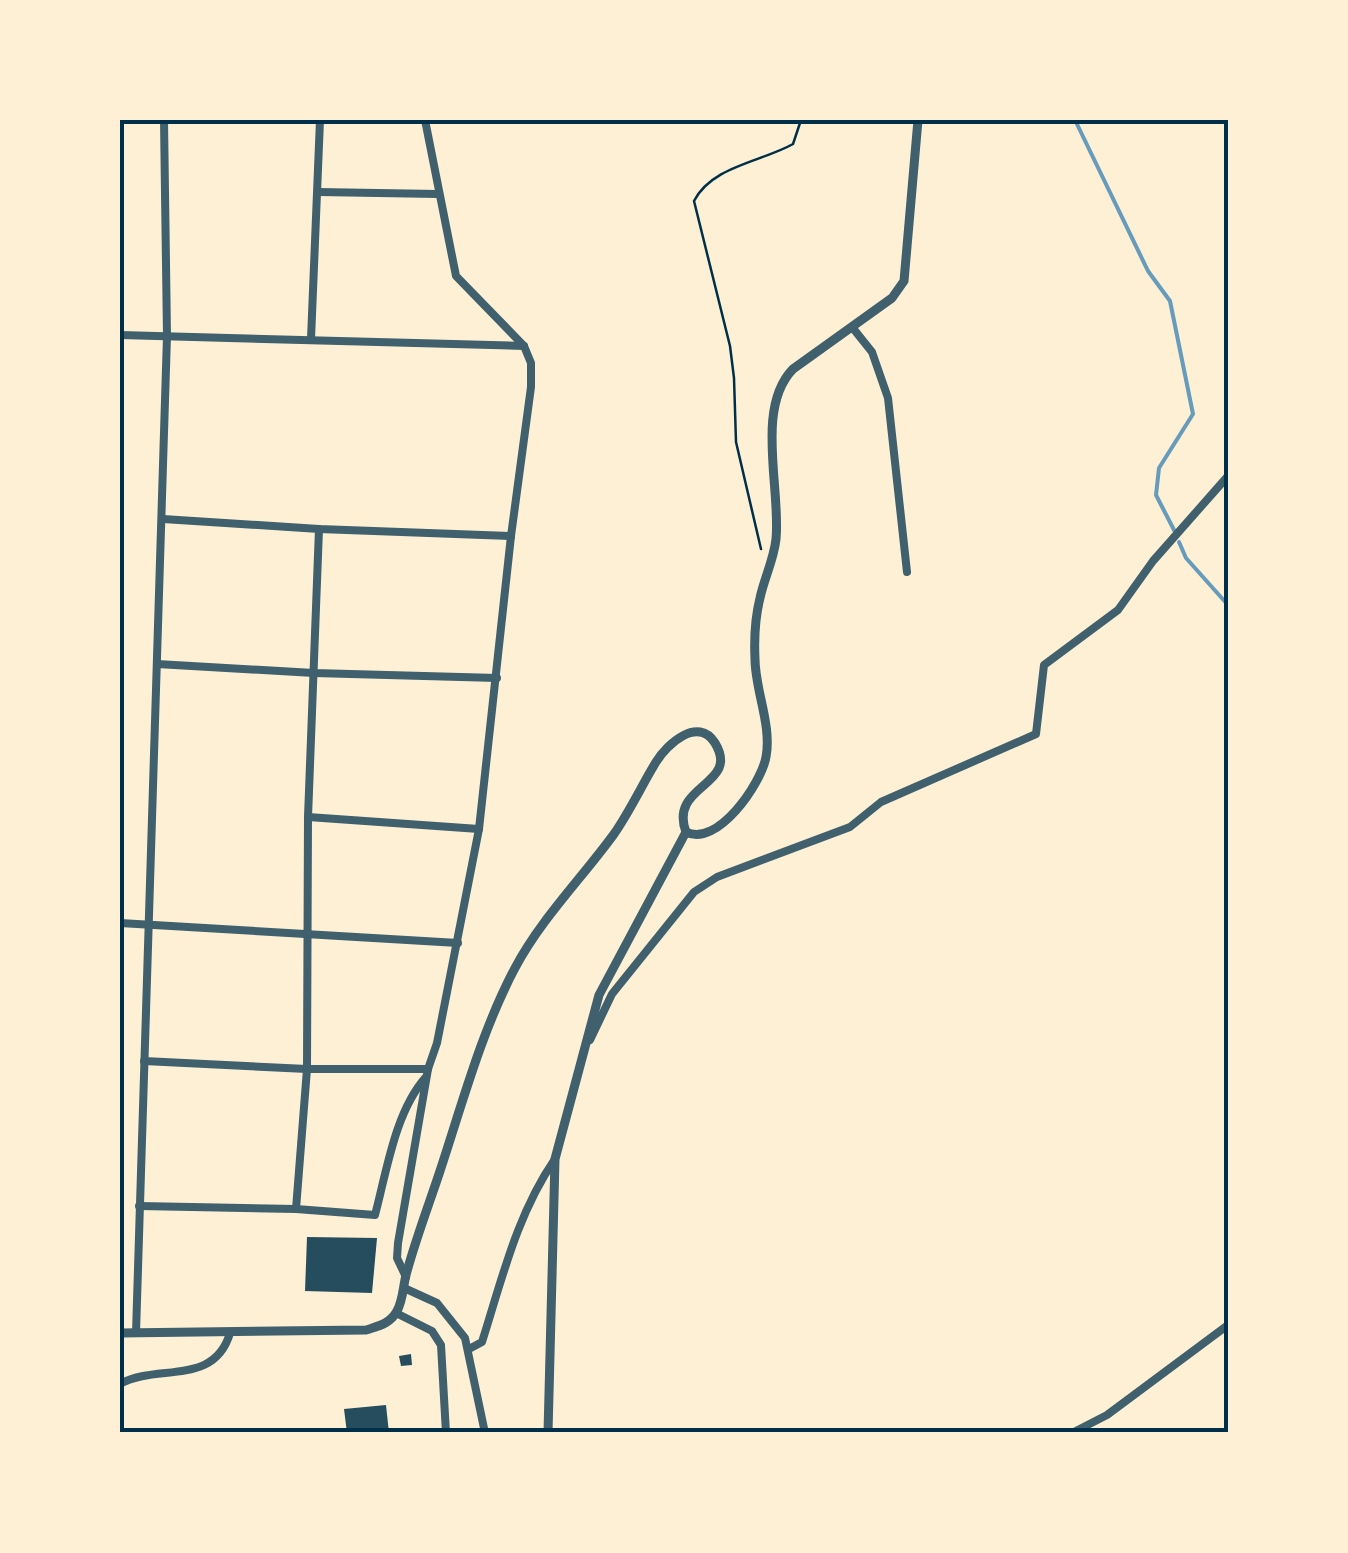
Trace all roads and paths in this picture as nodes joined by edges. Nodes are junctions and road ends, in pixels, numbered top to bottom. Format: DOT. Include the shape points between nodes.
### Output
graph roads {
  1 [pos="164,120"];
  2 [pos="320,120"];
  3 [pos="425,120"];
  4 [pos="802,120"];
  5 [pos="918,120"];
  6 [pos="318,192"];
  7 [pos="438,194"];
  8 [pos="852,327"];
  9 [pos="120,335"];
  10 [pos="167,336"];
  11 [pos="310,338"];
  12 [pos="524,346"];
  13 [pos="1228,476"];
  14 [pos="162,518"];
  15 [pos="319,529"];
  16 [pos="511,536"];
  17 [pos="770,560"];
  18 [pos="907,572"];
  19 [pos="157,664"];
  20 [pos="314,673"];
  21 [pos="497,678"];
  22 [pos="308,817"];
  23 [pos="479,829"];
  24 [pos="686,832"];
  25 [pos="120,922"];
  26 [pos="150,923"];
  27 [pos="306,932"];
  28 [pos="458,943"];
  29 [pos="589,1042"];
  30 [pos="144,1061"];
  31 [pos="307,1068"];
  32 [pos="428,1073"];
  33 [pos="555,1159"];
  34 [pos="139,1206"];
  35 [pos="296,1210"];
  36 [pos="405,1282"];
  37 [pos="396,1313"];
  38 [pos="1228,1325"];
  39 [pos="120,1332"];
  40 [pos="136,1333"];
  41 [pos="230,1333"];
  42 [pos="469,1349"];
  43 [pos="120,1384"];
  44 [pos="446,1433"];
  45 [pos="486,1433"];
  46 [pos="548,1433"];
  47 [pos="953,1433"];
  48 [pos="982,1433"];
  49 [pos="1072,1433"];
  1 -- 10 [label="street"];
  2 -- 6 [label="street"];
  3 -- 7 [label="street"];
  4 -- 17 [label="path" via="793,144 723,173 702,186 694,201 733,363 740,471 757,538"];
  5 -- 8 [label="street" via="904,281"];
  6 -- 7 [label="street"];
  6 -- 11 [label="street"];
  7 -- 12 [label="street" via="456,276"];
  8 -- 17 [label="street" via="781,381 772,430 776,541"];
  8 -- 18 [label="street" via="872,352 888,398"];
  9 -- 10 [label="street"];
  10 -- 11 [label="street"];
  10 -- 14 [label="street"];
  11 -- 12 [label="street"];
  12 -- 16 [label="street" via="531,387"];
  13 -- 29 [label="street" via="1118,610 1044,665 1036,734 881,802 850,827 694,892 612,994"];
  14 -- 15 [label="street"];
  14 -- 19 [label="street"];
  15 -- 16 [label="street"];
  15 -- 20 [label="street"];
  16 -- 21 [label="street"];
  17 -- 24 [label="street" via="754,630 766,755 754,784 723,824 704,837"];
  19 -- 20 [label="street"];
  19 -- 26 [label="street"];
  20 -- 21 [label="street"];
  20 -- 22 [label="street"];
  21 -- 23 [label="street"];
  22 -- 23 [label="street"];
  22 -- 27 [label="street"];
  23 -- 28 [label="street"];
  24 -- 29 [label="street" via="599,995"];
  24 -- 36 [label="street" via="685,803 718,770 715,742 705,733 682,735 659,756 616,831 517,964 494,1013"];
  25 -- 26 [label="street"];
  26 -- 27 [label="street"];
  26 -- 30 [label="street"];
  27 -- 28 [label="street"];
  27 -- 31 [label="street"];
  28 -- 32 [label="street"];
  29 -- 33 [label="street"];
  30 -- 31 [label="street"];
  30 -- 34 [label="street"];
  31 -- 32 [label="street"];
  31 -- 35 [label="street"];
  32 -- 35 [label="street" via="413,1092 375,1216"];
  32 -- 36 [label="street" via="398,1244"];
  33 -- 42 [label="street" via="522,1218 482,1342"];
  33 -- 46 [label="street"];
  34 -- 35 [label="street"];
  34 -- 40 [label="street"];
  36 -- 37 [label="street"];
  36 -- 42 [label="street" via="450,1315"];
  37 -- 41 [label="street" via="366,1330"];
  37 -- 44 [label="street" via="432,1331 441,1345"];
  38 -- 49 [label="street" via="1107,1415"];
  39 -- 40 [label="street"];
  40 -- 41 [label="street"];
  41 -- 43 [label="street" via="206,1365"];
  42 -- 45 [label="street"];
  47 -- 48 [label="street"];
}
